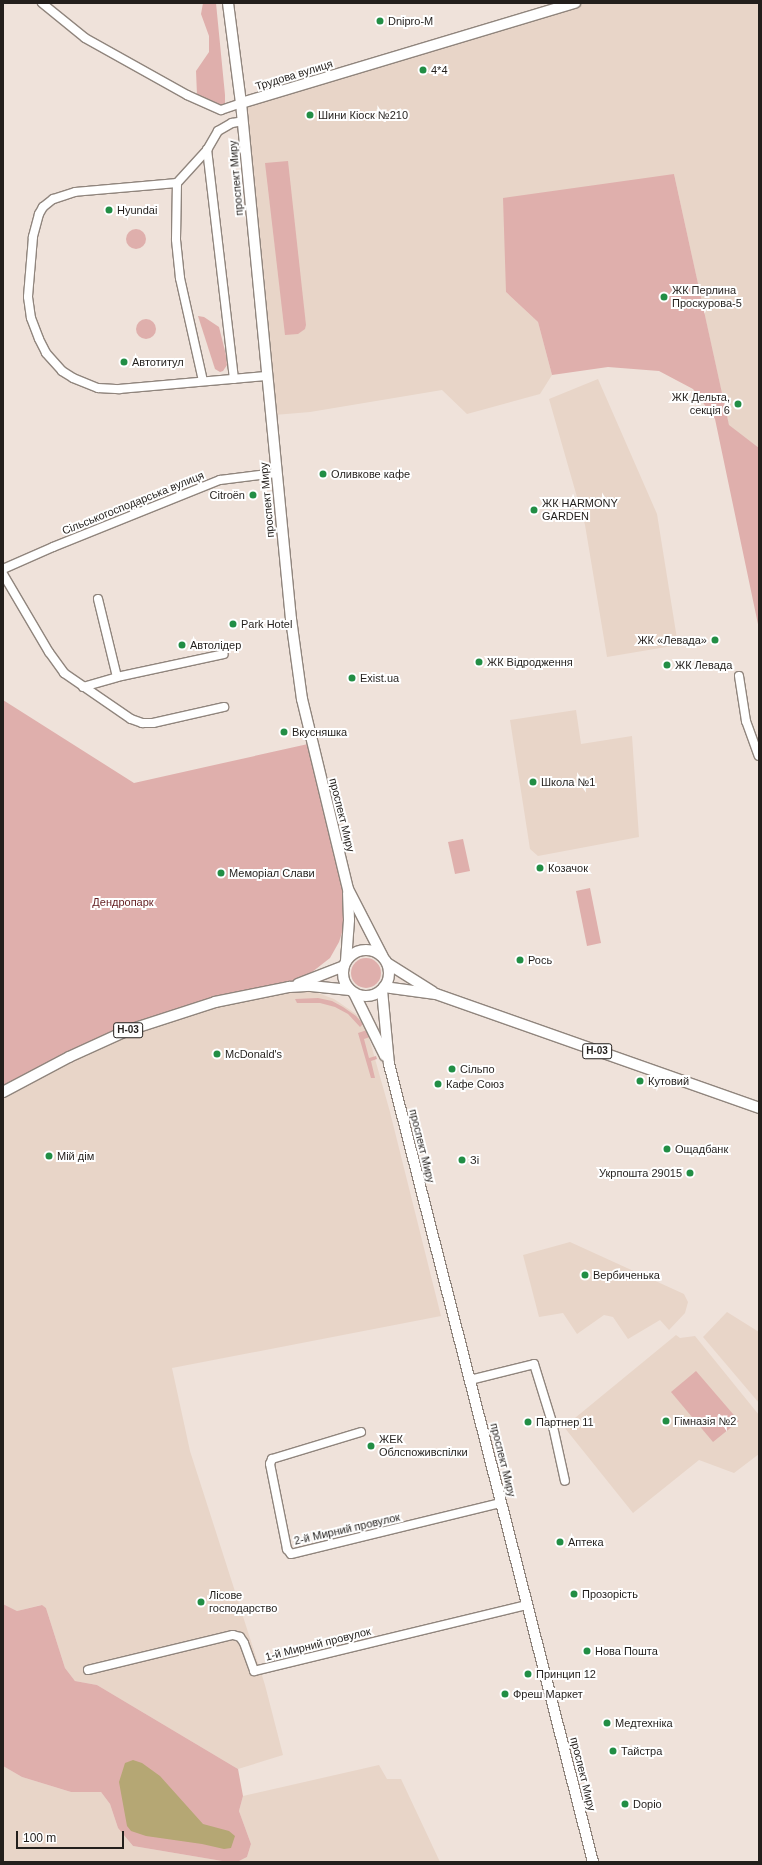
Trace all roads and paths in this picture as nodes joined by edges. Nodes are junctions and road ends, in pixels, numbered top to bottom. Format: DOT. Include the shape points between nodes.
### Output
graph roads {
  1 [pos="42,3"];
  2 [pos="228,3"];
  3 [pos="575,3"];
  4 [pos="549,7"];
  5 [pos="241,104"];
  6 [pos="242,121"];
  7 [pos="208,147"];
  8 [pos="177,183"];
  9 [pos="267,376"];
  10 [pos="234,379"];
  11 [pos="203,381"];
  12 [pos="276,473"];
  13 [pos="3,569"];
  14 [pos="3,574"];
  15 [pos="98,599"];
  16 [pos="224,654"];
  17 [pos="739,676"];
  18 [pos="117,677"];
  19 [pos="84,687"];
  20 [pos="224,707"];
  21 [pos="759,756"];
  22 [pos="348,889"];
  23 [pos="385,960"];
  24 [pos="345,964"];
  25 [pos="289,987"];
  26 [pos="383,988"];
  27 [pos="352,991"];
  28 [pos="436,994"];
  29 [pos="389,1064"];
  30 [pos="3,1092"];
  31 [pos="759,1108"];
  32 [pos="470,1380"];
  33 [pos="361,1432"];
  34 [pos="565,1481"];
  35 [pos="501,1503"];
  36 [pos="527,1605"];
  37 [pos="88,1670"];
  38 [pos="593,1862"];
  1 -- 5 [label="street, Трудова вулиця" via="85,38 187,95 221,110"];
  2 -- 5 [label="main road, проспект Миру"];
  3 -- 4 [label="main road, Трудова вулиця"];
  4 -- 5 [label="main road, Трудова вулиця"];
  5 -- 6 [label="main road, проспект Миру"];
  6 -- 7 [label="street" via="218,131"];
  6 -- 9 [label="main road, проспект Миру"];
  7 -- 8 [label="street"];
  7 -- 10 [label="street"];
  8 -- 11 [label="street" via="176,247 180,278"];
  8 -- 11 [label="street" via="75,192 53,198 39,214 33,237 28,297 31,318 46,352 55,365 73,378 98,388 120,389"];
  9 -- 10 [label="street"];
  9 -- 12 [label="main road, проспект Миру"];
  10 -- 11 [label="street"];
  12 -- 13 [label="street, Сільськогосподарська вулиця" via="220,480"];
  12 -- 22 [label="main road, проспект Миру" via="290,618 302,699"];
  14 -- 19 [label="street" via="64,673"];
  15 -- 18 [label="street"];
  16 -- 18 [label="street"];
  17 -- 21 [label="street" via="746,721"];
  18 -- 19 [label="street"];
  19 -- 20 [label="street" via="131,719 142,723 153,723"];
  22 -- 23 [label="main road, проспект Миру"];
  22 -- 24 [label="main road, проспект Миру" via="349,920"];
  23 -- 24 [label="main road, Н-03" via="374,951 364,950 354,954"];
  23 -- 26 [label="main road" via="389,977"];
  23 -- 28 [label="main road, Н-03"];
  24 -- 25 [label="main road, Н-03"];
  24 -- 27 [label="main road" via="343,976"];
  25 -- 27 [label="main road, Н-03" via="311,986"];
  25 -- 30 [label="main road, Н-03" via="215,1002 126,1031 69,1057"];
  26 -- 27 [label="main road, Н-03" via="369,996"];
  26 -- 28 [label="main road, Н-03"];
  26 -- 29 [label="main road, проспект Миру"];
  27 -- 29 [label="main road, проспект Миру"];
  28 -- 31 [label="main road, Н-03"];
  29 -- 32 [label="main road, проспект Миру"];
  32 -- 34 [label="street" via="534,1364 552,1422"];
  32 -- 35 [label="main road, проспект Миру"];
  33 -- 35 [label="street, 2-й Мирний провулок" via="272,1459 270,1464 285,1542 291,1554"];
  35 -- 36 [label="main road, проспект Миру"];
  36 -- 37 [label="street, 1-й Мирний провулок" via="254,1671 244,1643 240,1637 233,1635"];
  36 -- 38 [label="main road, проспект Миру"];
}
